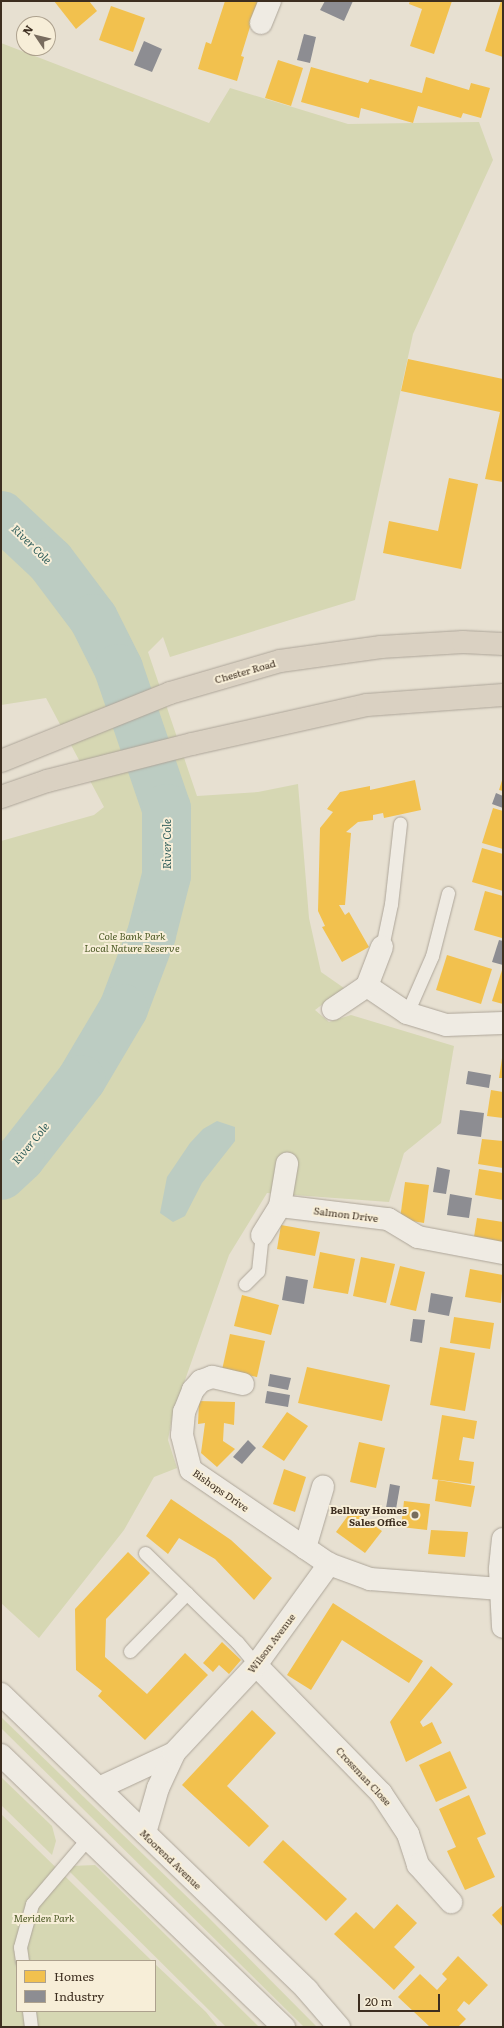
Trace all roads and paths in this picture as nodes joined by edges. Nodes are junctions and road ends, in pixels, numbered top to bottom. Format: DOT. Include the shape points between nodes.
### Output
graph roads {
  1 [pos="270,1"];
  2 [pos="261,23"];
  3 [pos="503,644"];
  4 [pos="503,695"];
  5 [pos="1,761"];
  6 [pos="1,797"];
  7 [pos="400,824"];
  8 [pos="448,893"];
  9 [pos="382,947"];
  10 [pos="367,986"];
  11 [pos="333,1009"];
  12 [pos="407,1013"];
  13 [pos="503,1023"];
  14 [pos="287,1164"];
  15 [pos="280,1206"];
  16 [pos="262,1235"];
  17 [pos="503,1253"];
  18 [pos="245,1284"];
  19 [pos="243,1384"];
  20 [pos="323,1487"];
  21 [pos="503,1539"];
  22 [pos="305,1548"];
  23 [pos="145,1553"];
  24 [pos="329,1564"];
  25 [pos="501,1589"];
  26 [pos="187,1594"];
  27 [pos="503,1627"];
  28 [pos="130,1651"];
  29 [pos="256,1665"];
  30 [pos="1,1694"];
  31 [pos="174,1753"];
  32 [pos="1,1755"];
  33 [pos="99,1788"];
  34 [pos="145,1833"];
  35 [pos="89,1837"];
  36 [pos="451,1902"];
  37 [pos="22,1960"];
  38 [pos="29,2012"];
  39 [pos="31,2027"];
  40 [pos="284,2027"];
  41 [pos="339,2027"];
  1 -- 2 [label="street"];
  3 -- 5 [label="highway, Chester Road" via="463,642 326,653 280,661 170,693"];
  4 -- 6 [label="highway" via="367,705 192,744 47,781"];
  7 -- 9 [label="lane" via="391,904"];
  8 -- 12 [label="lane" via="432,956"];
  9 -- 10 [label="street"];
  10 -- 11 [label="street"];
  10 -- 12 [label="street"];
  12 -- 13 [label="street" via="446,1025"];
  14 -- 15 [label="street"];
  15 -- 16 [label="street"];
  15 -- 17 [label="street, Salmon Drive" via="388,1219 418,1237"];
  16 -- 18 [label="lane" via="258,1271"];
  19 -- 22 [label="street, Bishops Drive" via="212,1377 201,1381 193,1390 184,1412 182,1435 191,1470"];
  20 -- 22 [label="street"];
  21 -- 25 [label="street"];
  22 -- 24 [label="street, Bishops Drive"];
  23 -- 26 [label="lane"];
  24 -- 25 [label="street, Bishops Drive" via="370,1579"];
  24 -- 29 [label="street, Wilson Avenue"];
  25 -- 27 [label="street"];
  26 -- 28 [label="lane"];
  26 -- 29 [label="lane" via="237,1642"];
  29 -- 31 [label="street, Wilson Avenue"];
  29 -- 36 [label="street, Crossman Close" via="381,1792 408,1834 418,1865"];
  30 -- 33 [label="street, Moorend Avenue"];
  31 -- 33 [label="street, Wilson Avenue"];
  31 -- 34 [label="street, Wilson Avenue" via="158,1788"];
  32 -- 35 [label="street"];
  33 -- 34 [label="street, Moorend Avenue"];
  34 -- 41 [label="street, Moorend Avenue" via="307,1990"];
  35 -- 37 [label="lane" via="32,1904 20,1947"];
  35 -- 40 [label="street"];
  38 -- 39 [label="lane"];
}
